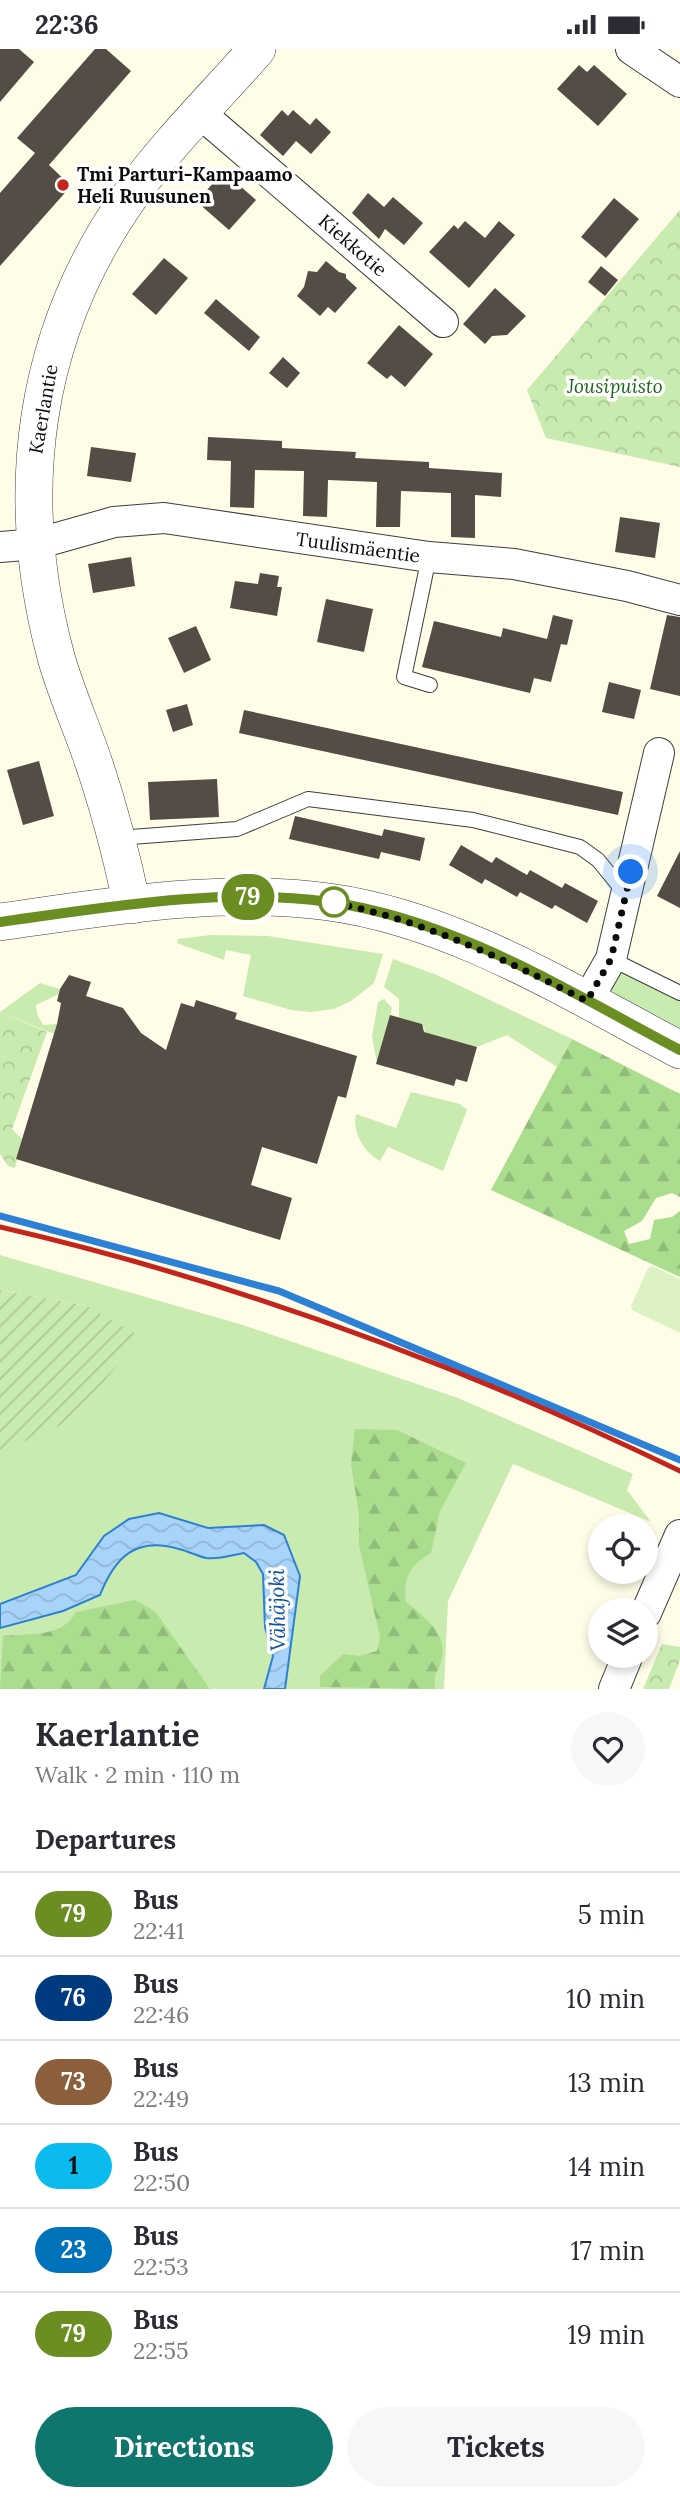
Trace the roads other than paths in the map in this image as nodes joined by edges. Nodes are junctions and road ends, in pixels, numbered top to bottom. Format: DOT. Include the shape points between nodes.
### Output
graph roads {
  1 [pos="257,49"];
  2 [pos="631,49"];
  3 [pos="680,82"];
  4 [pos="200,113"];
  5 [pos="443,323"];
  6 [pos="36,544"];
  7 [pos="0,547"];
  8 [pos="429,557"];
  9 [pos="680,600"];
  10 [pos="430,685"];
  11 [pos="659,753"];
  12 [pos="118,838"];
  13 [pos="626,895"];
  14 [pos="132,905"];
  15 [pos="0,922"];
  16 [pos="611,959"];
  17 [pos="680,993"];
  18 [pos="587,1001"];
  19 [pos="680,1051"];
  20 [pos="680,1535"];
  21 [pos="653,1598"];
  22 [pos="623,1668"];
  23 [pos="614,1689"];
  1 -- 4 [label="street, Kaerlantie"];
  2 -- 3 [label="street"];
  4 -- 5 [label="street, Kiekkotie"];
  4 -- 6 [label="street, Kaerlantie" via="112,223 65,317 37,426 32,486"];
  6 -- 7 [label="street, Tuulismäentie"];
  6 -- 8 [label="street, Tuulismäentie" via="114,522 164,518"];
  6 -- 12 [label="street, Kaerlantie" via="57,659"];
  8 -- 9 [label="street, Tuulismäentie" via="514,564"];
  8 -- 10 [label="lane" via="404,677"];
  11 -- 13 [label="street"];
  12 -- 13 [label="lane" via="237,829 308,799 473,820 580,847 598,860"];
  12 -- 14 [label="street, Kaerlantie"];
  13 -- 16 [label="street"];
  14 -- 15 [label="street"];
  14 -- 18 [label="street" via="269,897 365,908 447,935"];
  16 -- 17 [label="lane"];
  16 -- 18 [label="street"];
  18 -- 19 [label="street"];
  20 -- 21 [label="street"];
  22 -- 23 [label="street"];
}
